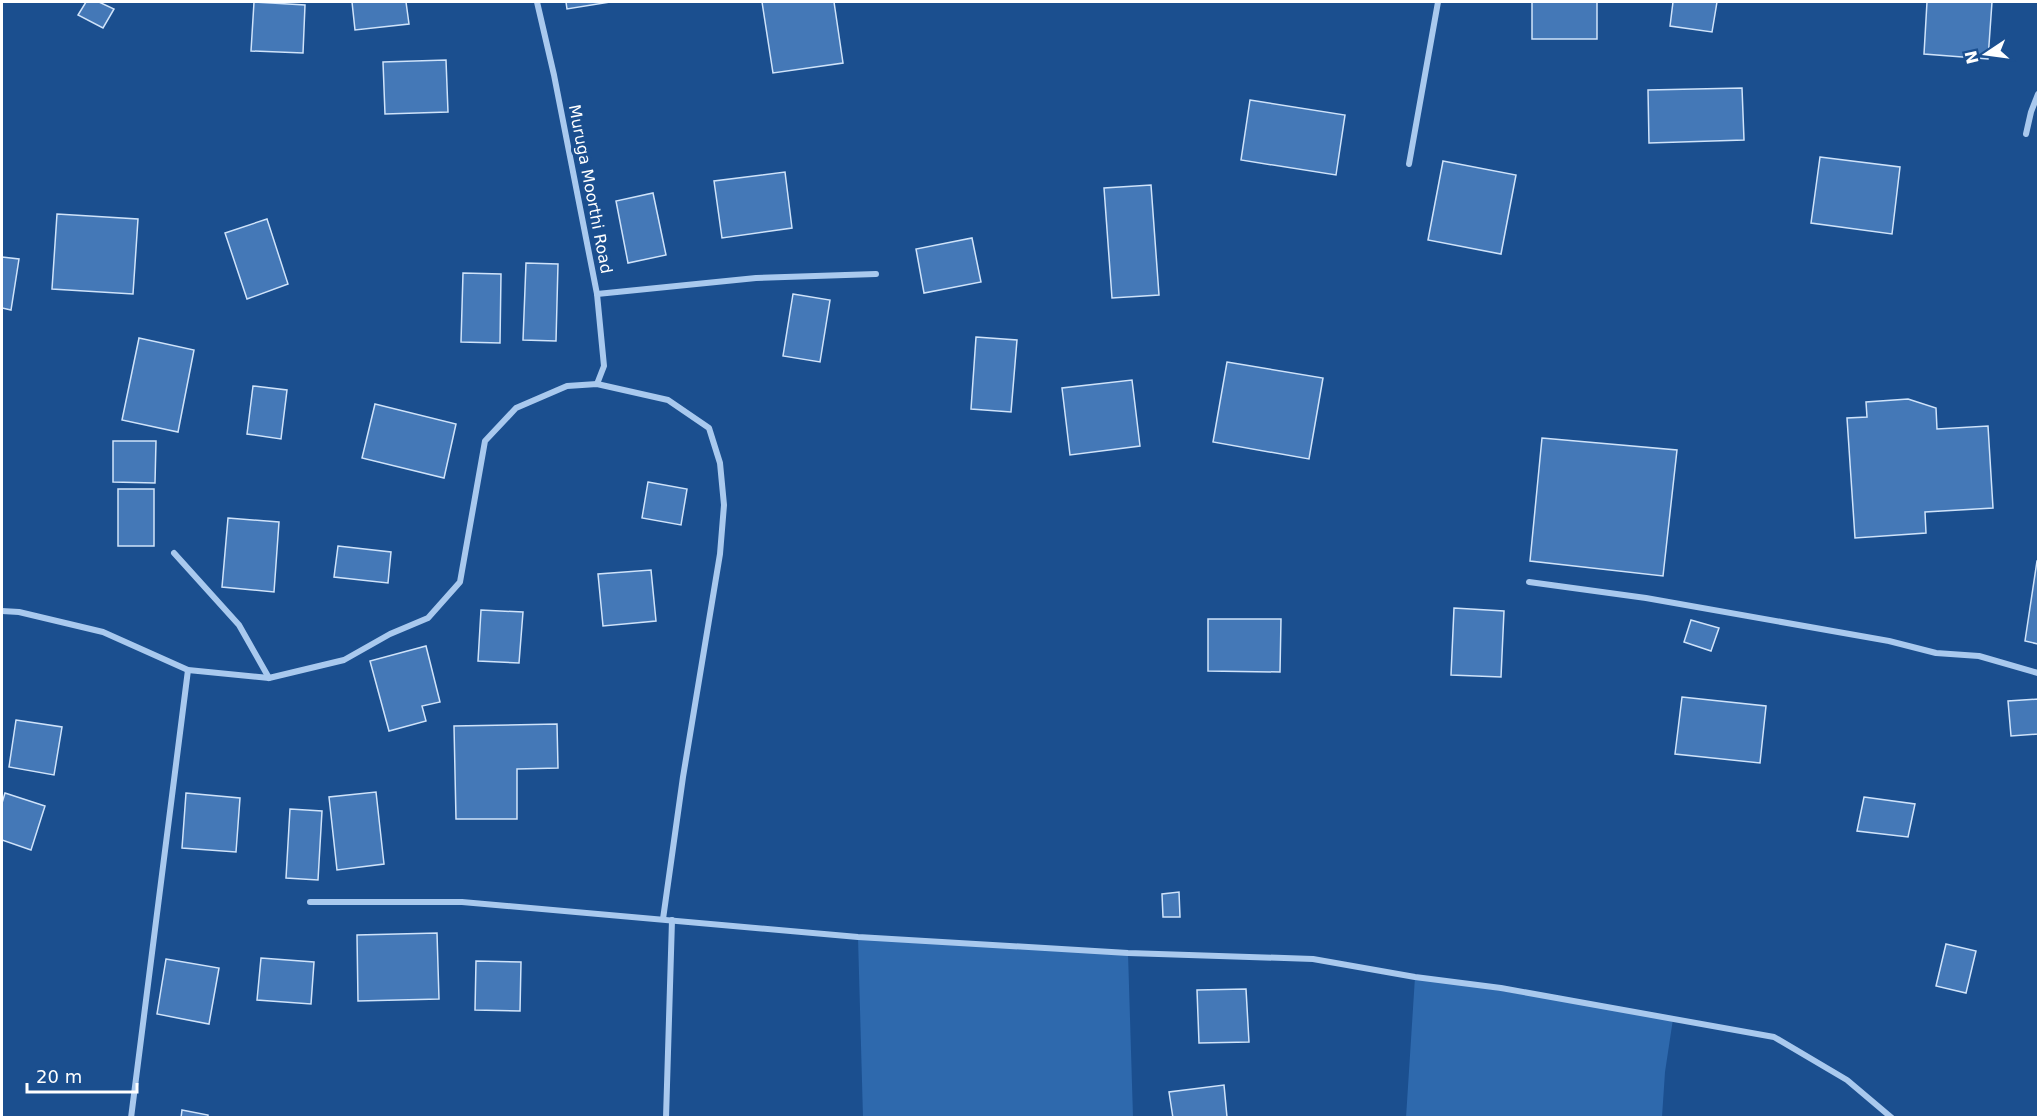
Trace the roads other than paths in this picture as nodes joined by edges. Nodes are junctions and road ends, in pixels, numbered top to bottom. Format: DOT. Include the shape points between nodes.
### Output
graph roads {
  1 [pos="537,2"];
  2 [pos="1438,2"];
  3 [pos="2038,94"];
  4 [pos="2026,134"];
  5 [pos="1409,164"];
  6 [pos="876,274"];
  7 [pos="597,294"];
  8 [pos="597,384"];
  9 [pos="174,553"];
  10 [pos="1529,582"];
  11 [pos="2,611"];
  12 [pos="188,670"];
  13 [pos="2038,673"];
  14 [pos="269,678"];
  15 [pos="310,902"];
  16 [pos="663,919"];
  17 [pos="672,920"];
  18 [pos="131,1118"];
  19 [pos="666,1118"];
  20 [pos="1892,1118"];
  1 -- 7 [label="street, Muruga Moorthi Road"];
  2 -- 5 [label="street"];
  3 -- 4 [label="street"];
  6 -- 7 [label="street" via="756,278"];
  7 -- 8 [label="street, Muruga Moorthi Road" via="604,366"];
  8 -- 14 [label="street" via="567,386 516,408 485,441 460,582 428,618 344,660"];
  8 -- 16 [label="street" via="668,400 709,428 720,463 724,505 720,554"];
  9 -- 14 [label="street" via="238,625"];
  10 -- 13 [label="street" via="1658,600 1936,653 1979,656"];
  11 -- 12 [label="street" via="103,632"];
  12 -- 14 [label="street"];
  12 -- 18 [label="street"];
  15 -- 16 [label="street" via="462,902"];
  16 -- 17 [label="street"];
  17 -- 19 [label="street"];
  17 -- 20 [label="street" via="858,937 1105,952 1313,959 1501,988 1774,1037 1847,1080"];
}
